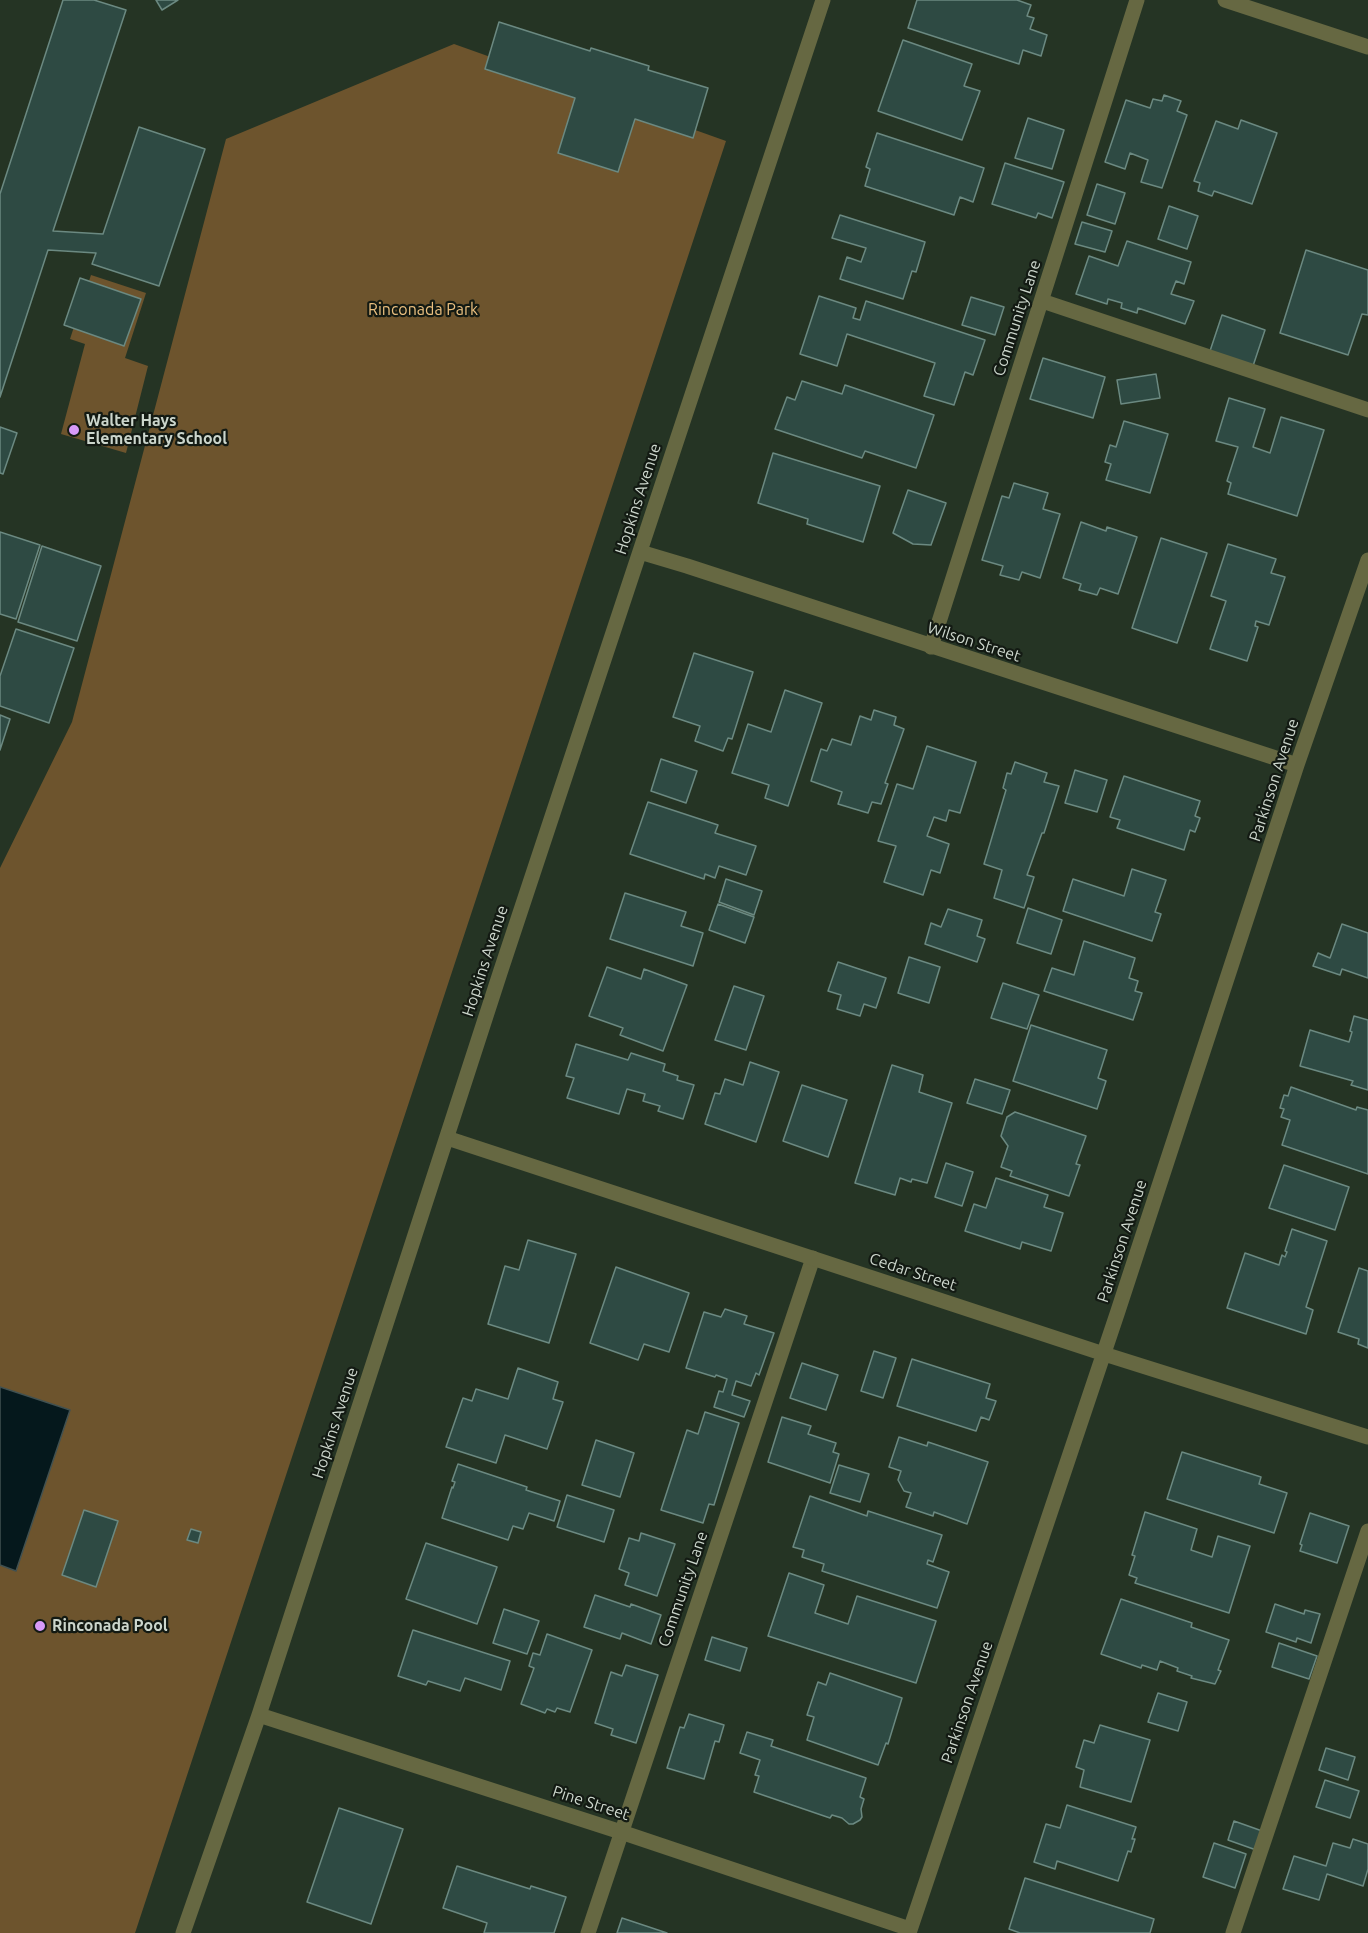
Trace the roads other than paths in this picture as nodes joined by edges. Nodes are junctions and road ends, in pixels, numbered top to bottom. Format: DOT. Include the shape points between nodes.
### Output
graph roads {
  1 [pos="824,0"];
  2 [pos="1137,0"];
  3 [pos="1225,0"];
  4 [pos="1368,47"];
  5 [pos="1042,301"];
  6 [pos="1368,410"];
  7 [pos="640,552"];
  8 [pos="1368,560"];
  9 [pos="931,647"];
  10 [pos="1297,765"];
  11 [pos="447,1138"];
  12 [pos="813,1258"];
  13 [pos="1104,1354"];
  14 [pos="1368,1437"];
  15 [pos="1368,1531"];
  16 [pos="259,1715"];
  17 [pos="621,1832"];
  18 [pos="909,1931"];
  19 [pos="183,1933"];
  20 [pos="588,1933"];
  21 [pos="1233,1933"];
  1 -- 7 [label="street, Hopkins Avenue"];
  2 -- 5 [label="street, Community Lane"];
  3 -- 4 [label="street"];
  5 -- 6 [label="street"];
  5 -- 9 [label="street, Community Lane"];
  7 -- 9 [label="street, Wilson Street"];
  7 -- 11 [label="street, Hopkins Avenue"];
  8 -- 10 [label="street, Parkinson Avenue"];
  9 -- 10 [label="street, Wilson Street"];
  10 -- 13 [label="street, Parkinson Avenue"];
  11 -- 12 [label="street, Cedar Street"];
  11 -- 16 [label="street, Hopkins Avenue"];
  12 -- 13 [label="street, Cedar Street"];
  12 -- 17 [label="street, Community Lane"];
  13 -- 14 [label="street, Cedar Street"];
  13 -- 18 [label="street, Parkinson Avenue"];
  15 -- 21 [label="street"];
  16 -- 17 [label="street, Pine Street"];
  16 -- 19 [label="street, Hopkins Avenue"];
  17 -- 18 [label="street, Pine Street"];
  17 -- 20 [label="street, Community Lane"];
}
